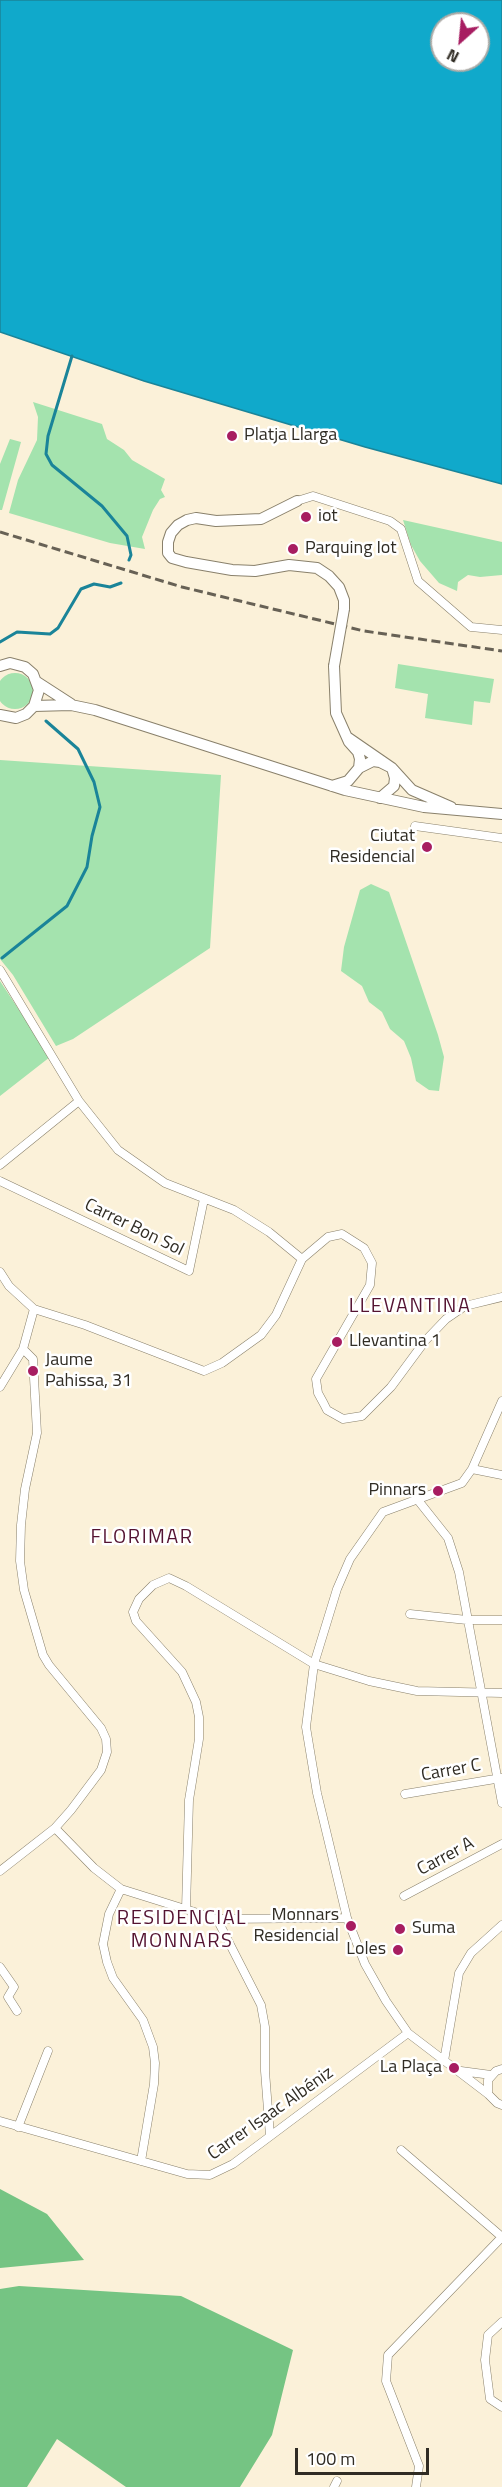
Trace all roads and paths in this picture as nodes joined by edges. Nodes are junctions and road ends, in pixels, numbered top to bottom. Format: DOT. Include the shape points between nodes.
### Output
graph roads {
  1 [pos="297,501"];
  2 [pos="502,630"];
  3 [pos="0,666"];
  4 [pos="37,682"];
  5 [pos="71,705"];
  6 [pos="34,706"];
  7 [pos="2,718"];
  8 [pos="347,737"];
  9 [pos="358,768"];
  10 [pos="392,768"];
  11 [pos="332,786"];
  12 [pos="380,798"];
  13 [pos="462,812"];
  14 [pos="502,814"];
  15 [pos="415,826"];
  16 [pos="502,838"];
  17 [pos="0,970"];
  18 [pos="79,1101"];
  19 [pos="0,1165"];
  20 [pos="0,1181"];
  21 [pos="204,1199"];
  22 [pos="302,1259"];
  23 [pos="0,1272"];
  24 [pos="502,1297"];
  25 [pos="34,1309"];
  26 [pos="23,1349"];
  27 [pos="0,1387"];
  28 [pos="502,1401"];
  29 [pos="472,1469"];
  30 [pos="502,1474"];
  31 [pos="417,1499"];
  32 [pos="410,1614"];
  33 [pos="467,1620"];
  34 [pos="502,1620"];
  35 [pos="315,1664"];
  36 [pos="483,1692"];
  37 [pos="502,1693"];
  38 [pos="500,1778"];
  39 [pos="405,1794"];
  40 [pos="502,1803"];
  41 [pos="55,1828"];
  42 [pos="502,1844"];
  43 [pos="0,1871"];
  44 [pos="121,1889"];
  45 [pos="404,1896"];
  46 [pos="186,1909"];
  47 [pos="347,1917"];
  48 [pos="217,1919"];
  49 [pos="502,1925"];
  50 [pos="0,1967"];
  51 [pos="4,1996"];
  52 [pos="17,2011"];
  53 [pos="408,2033"];
  54 [pos="48,2051"];
  55 [pos="444,2061"];
  56 [pos="502,2069"];
  57 [pos="460,2071"];
  58 [pos="491,2075"];
  59 [pos="488,2094"];
  60 [pos="502,2105"];
  61 [pos="0,2121"];
  62 [pos="18,2127"];
  63 [pos="270,2136"];
  64 [pos="401,2150"];
  65 [pos="141,2161"];
  66 [pos="502,2237"];
  67 [pos="502,2322"];
  68 [pos="502,2407"];
  69 [pos="416,2487"];
  1 -- 2 [label="street" via="313,496 390,521 401,529 418,581 471,627"];
  1 -- 8 [label="street, bridge" via="261,519 187,520 171,533 168,553 172,558 224,569 255,571 289,565 317,568 336,581 344,600 334,666 336,713"];
  3 -- 4 [label="street" via="20,665"];
  4 -- 5 [label="street"];
  4 -- 6 [label="street"];
  5 -- 6 [label="street"];
  5 -- 11 [label="street" via="149,726"];
  6 -- 7 [label="street" via="16,718"];
  8 -- 9 [label="street" via="358,752"];
  8 -- 10 [label="street"];
  9 -- 10 [label="street" via="373,761"];
  9 -- 11 [label="street" via="348,781"];
  10 -- 12 [label="street" via="394,786"];
  10 -- 13 [label="street" via="412,790"];
  11 -- 12 [label="street"];
  12 -- 13 [label="street"];
  13 -- 14 [label="street"];
  15 -- 16 [label="street"];
  17 -- 18 [label="street"];
  18 -- 19 [label="street"];
  18 -- 21 [label="street" via="118,1150 165,1183"];
  20 -- 21 [label="street, Carrer Bon Sol" via="189,1271"];
  21 -- 22 [label="street" via="252,1221"];
  22 -- 24 [label="street" via="318,1243 342,1234 364,1248 372,1263 370,1286 316,1379 318,1394 327,1410 343,1419 362,1416 446,1319 465,1306"];
  22 -- 25 [label="street" via="271,1323 261,1335 222,1364 204,1371"];
  23 -- 25 [label="street"];
  25 -- 26 [label="street"];
  26 -- 27 [label="street"];
  26 -- 41 [label="street" via="33,1359 37,1433 21,1525 24,1590 46,1660 101,1728 107,1752 100,1770"];
  28 -- 29 [label="street"];
  29 -- 30 [label="street"];
  29 -- 31 [label="street" via="462,1483"];
  31 -- 33 [label="street" via="448,1538 459,1572"];
  31 -- 35 [label="street" via="383,1512 355,1551 337,1589"];
  32 -- 33 [label="street"];
  33 -- 34 [label="street"];
  33 -- 36 [label="street"];
  35 -- 36 [label="street" via="417,1691"];
  35 -- 46 [label="street" via="169,1578 153,1585 139,1599 133,1612 136,1622 182,1672 199,1717 200,1739 189,1800"];
  35 -- 47 [label="street" via="306,1727"];
  36 -- 37 [label="street"];
  36 -- 38 [label="street"];
  38 -- 39 [label="street, Carrer C"];
  38 -- 40 [label="street"];
  41 -- 43 [label="street"];
  41 -- 44 [label="street"];
  42 -- 45 [label="street, Carrer A"];
  44 -- 46 [label="street"];
  44 -- 65 [label="street" via="109,1914 103,1944 113,1978 142,2020 153,2047 154,2084"];
  46 -- 48 [label="street"];
  47 -- 48 [label="street"];
  47 -- 53 [label="street" via="374,1982"];
  48 -- 63 [label="street" via="261,2005"];
  49 -- 55 [label="street" via="471,1953 459,1973"];
  50 -- 51 [label="street" via="14,1987"];
  51 -- 52 [label="street"];
  53 -- 55 [label="street"];
  53 -- 63 [label="street, Carrer Isaac Albéniz"];
  54 -- 62 [label="street"];
  55 -- 57 [label="street"];
  56 -- 58 [label="street"];
  57 -- 58 [label="street"];
  57 -- 59 [label="street"];
  58 -- 59 [label="street"];
  59 -- 60 [label="street"];
  61 -- 62 [label="street, Carrer Isaac Albéniz"];
  62 -- 65 [label="street, Carrer Isaac Albéniz"];
  63 -- 65 [label="street, Carrer Isaac Albéniz" via="233,2164 210,2175 187,2174"];
  64 -- 66 [label="street"];
  66 -- 69 [label="street" via="388,2355 386,2381 419,2466"];
  67 -- 68 [label="street" via="488,2335 485,2360 490,2399"];
}
